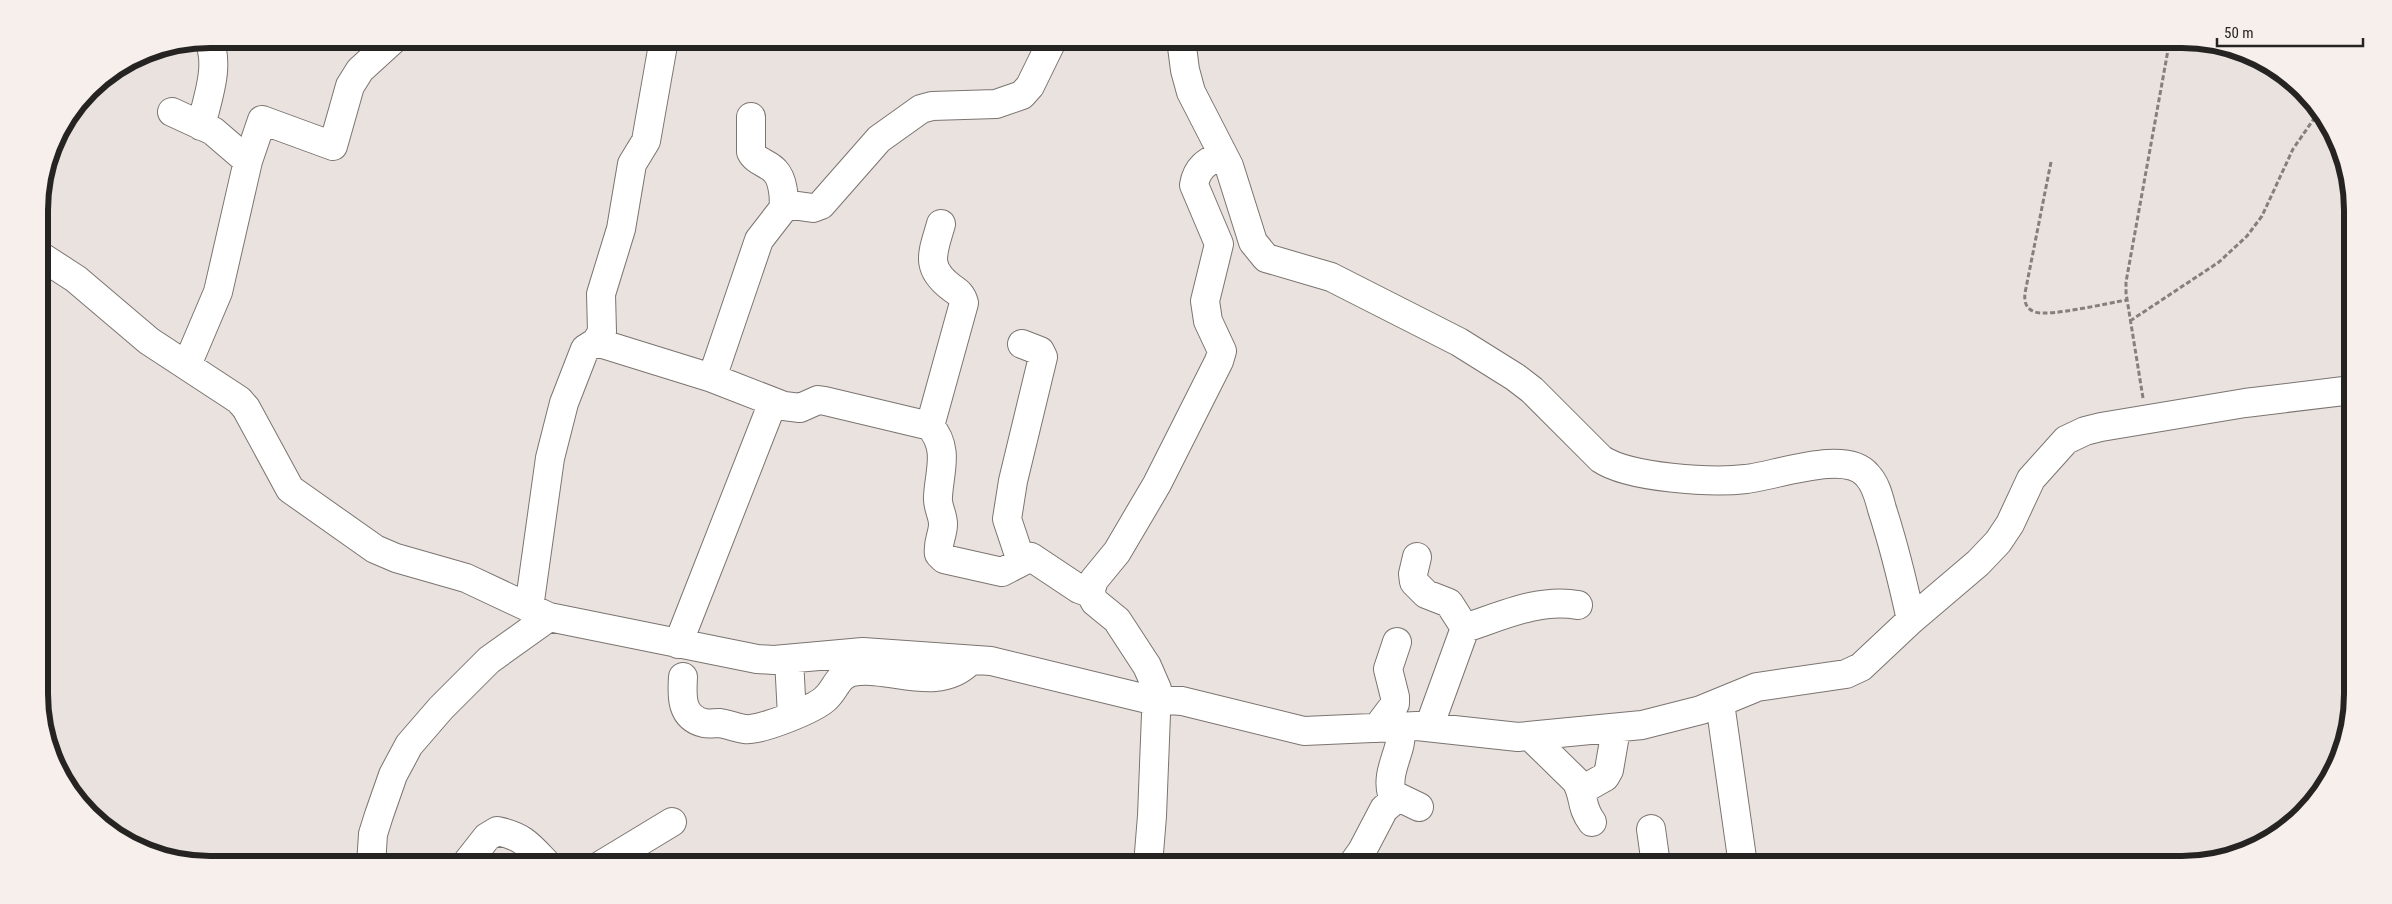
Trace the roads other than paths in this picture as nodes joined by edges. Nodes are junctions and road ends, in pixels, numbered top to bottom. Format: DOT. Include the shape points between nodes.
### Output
graph roads {
  1 [pos="213,48"];
  2 [pos="384,48"];
  3 [pos="662,48"];
  4 [pos="1049,48"];
  5 [pos="1182,48"];
  6 [pos="172,112"];
  7 [pos="750,117"];
  8 [pos="201,126"];
  9 [pos="1222,154"];
  10 [pos="248,161"];
  11 [pos="784,204"];
  12 [pos="942,224"];
  13 [pos="48,260"];
  14 [pos="596,342"];
  15 [pos="1022,344"];
  16 [pos="187,365"];
  17 [pos="712,378"];
  18 [pos="2344,391"];
  19 [pos="774,402"];
  20 [pos="930,426"];
  21 [pos="1417,557"];
  22 [pos="1021,561"];
  23 [pos="1090,592"];
  24 [pos="1578,605"];
  25 [pos="539,612"];
  26 [pos="1911,620"];
  27 [pos="1465,628"];
  28 [pos="1397,642"];
  29 [pos="678,644"];
  30 [pos="789,659"];
  31 [pos="972,659"];
  32 [pos="682,676"];
  33 [pos="1158,700"];
  34 [pos="1720,703"];
  35 [pos="792,716"];
  36 [pos="1429,726"];
  37 [pos="1389,727"];
  38 [pos="1616,728"];
  39 [pos="1531,737"];
  40 [pos="1582,790"];
  41 [pos="672,822"];
  42 [pos="1592,822"];
  43 [pos="1651,829"];
  44 [pos="372,856"];
  45 [pos="472,856"];
  46 [pos="540,856"];
  47 [pos="616,856"];
  48 [pos="1149,856"];
  49 [pos="1358,856"];
  50 [pos="1655,856"];
  51 [pos="1743,856"];
  1 -- 8 [label="street" via="213,68"];
  2 -- 10 [label="street" via="360,70 350,86 333,146 262,120"];
  3 -- 14 [label="street" via="646,141 632,164 621,229 602,294 602,332"];
  4 -- 11 [label="street" via="1030,86 1022,95 996,104 921,109 879,139 821,205 813,208"];
  5 -- 9 [label="street" via="1191,92"];
  6 -- 8 [label="street"];
  7 -- 11 [label="street" via="751,152 775,171 780,179"];
  8 -- 10 [label="street"];
  9 -- 23 [label="street" via="1201,166 1194,185 1219,244 1205,301 1208,321 1222,351 1220,361 1157,484 1117,552 1094,580"];
  9 -- 26 [label="street" via="1253,242 1266,258 1331,277 1459,342 1532,390 1608,464 1704,482 1747,479 1835,464 1863,470 1874,484 1893,541"];
  10 -- 16 [label="street" via="218,292"];
  11 -- 17 [label="street" via="758,240"];
  12 -- 20 [label="street" via="932,266 942,281 960,294 964,303"];
  13 -- 16 [label="street" via="76,279 149,341"];
  14 -- 17 [label="street"];
  14 -- 25 [label="street" via="585,349 564,403 550,458"];
  15 -- 22 [label="street" via="1040,351 1043,357 1013,480 1007,519"];
  16 -- 25 [label="street" via="230,393 246,408 285,481 296,495 374,549 466,578"];
  17 -- 19 [label="street"];
  18 -- 26 [label="street" via="2245,403 2147,420 2085,431 2066,440 2031,478 1998,542"];
  19 -- 20 [label="street" via="796,409 818,400 825,401"];
  19 -- 29 [label="street"];
  20 -- 22 [label="street" via="936,434 944,466 938,498 943,523 938,554 944,559 1002,572"];
  21 -- 27 [label="street" via="1414,582 1426,594 1449,603"];
  22 -- 23 [label="street" via="1028,557 1038,560 1079,589"];
  23 -- 33 [label="street" via="1095,602 1117,620 1137,649 1154,681"];
  24 -- 27 [label="street" via="1561,602 1530,606"];
  25 -- 29 [label="street"];
  25 -- 44 [label="street" via="440,708 409,745 393,775 379,815 373,834"];
  26 -- 34 [label="street" via="1872,658 1846,674 1757,687"];
  27 -- 36 [label="street"];
  28 -- 37 [label="street" via="1388,669 1395,697"];
  29 -- 30 [label="street" via="757,659"];
  30 -- 31 [label="street" via="863,652"];
  30 -- 35 [label="street"];
  31 -- 33 [label="street" via="1007,664"];
  31 -- 35 [label="street" via="958,672 928,678 864,671 850,673 840,677 827,697"];
  32 -- 35 [label="street" via="682,704 689,714 704,723 746,730"];
  33 -- 37 [label="street" via="1204,706 1304,731"];
  33 -- 48 [label="street"];
  34 -- 38 [label="street" via="1642,725"];
  34 -- 51 [label="street"];
  36 -- 37 [label="street"];
  36 -- 39 [label="street"];
  37 -- 49 [label="street" via="1400,745 1390,779 1392,794 1408,802 1384,809"];
  38 -- 39 [label="street"];
  38 -- 40 [label="street" via="1609,770 1605,777"];
  39 -- 40 [label="street" via="1572,775"];
  40 -- 42 [label="street" via="1582,803"];
  41 -- 47 [label="street"];
  43 -- 50 [label="street"];
  45 -- 46 [label="street" via="486,837 497,831 513,834 528,842"];
}
